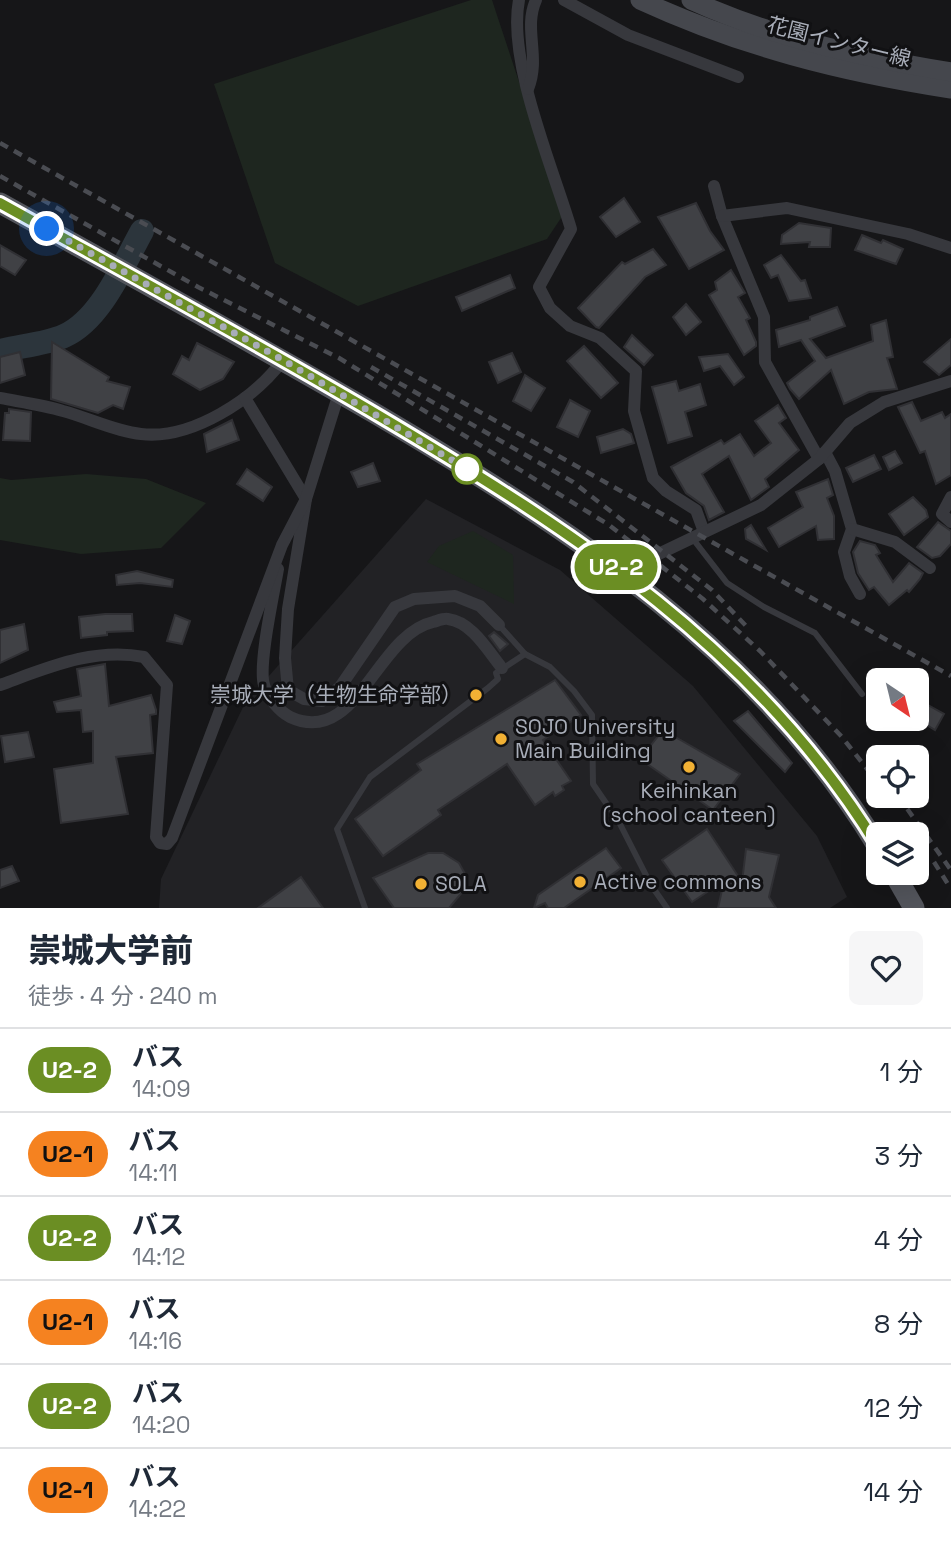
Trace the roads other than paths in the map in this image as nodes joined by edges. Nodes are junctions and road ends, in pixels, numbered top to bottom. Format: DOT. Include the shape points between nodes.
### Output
graph roads {
  1 [pos="519,0"];
  2 [pos="536,0"];
  3 [pos="564,0"];
  4 [pos="640,0"];
  5 [pos="691,0"];
  6 [pos="951,72"];
  7 [pos="738,77"];
  8 [pos="528,89"];
  9 [pos="951,89"];
  10 [pos="714,186"];
  11 [pos="0,203"];
  12 [pos="722,216"];
  13 [pos="951,248"];
  14 [pos="283,360"];
  15 [pos="951,381"];
  16 [pos="339,393"];
  17 [pos="0,398"];
  18 [pos="245,398"];
  19 [pos="822,455"];
  20 [pos="951,497"];
  21 [pos="306,499"];
  22 [pos="951,522"];
  23 [pos="852,529"];
  24 [pos="699,536"];
  25 [pos="282,545"];
  26 [pos="930,568"];
  27 [pos="622,571"];
  28 [pos="860,594"];
  29 [pos="499,625"];
  30 [pos="525,654"];
  31 [pos="502,668"];
  32 [pos="0,685"];
  33 [pos="862,694"];
  34 [pos="866,829"];
  35 [pos="901,885"];
  36 [pos="365,908"];
  37 [pos="667,908"];
  38 [pos="914,908"];
  1 -- 8 [label="street" via="516,13"];
  2 -- 8 [label="street" via="529,19 535,44 534,76"];
  3 -- 7 [label="street" via="628,35"];
  4 -- 9 [label="main road, 花園インター線" via="775,52 862,75"];
  5 -- 6 [label="main road, 花園インター線" via="781,36"];
  8 -- 24 [label="street" via="571,229 540,287 550,308 570,326 600,338 636,371 634,411 653,478 696,510"];
  10 -- 12 [label="street"];
  11 -- 14 [label="main road"];
  12 -- 13 [label="street" via="787,208"];
  12 -- 19 [label="street" via="764,317 765,362"];
  14 -- 16 [label="main road"];
  14 -- 18 [label="street" via="267,382"];
  15 -- 19 [label="street" via="884,402 850,423"];
  16 -- 21 [label="street"];
  16 -- 27 [label="main road" via="516,498"];
  17 -- 18 [label="street" via="142,435 180,429 225,412"];
  18 -- 21 [label="street"];
  19 -- 23 [label="street" via="835,471"];
  19 -- 24 [label="street" via="761,505"];
  20 -- 22 [label="street" via="942,514"];
  21 -- 25 [label="street"];
  21 -- 29 [label="street" via="288,610 288,690 304,699 322,701 340,687 395,607 414,599 455,596 480,606"];
  23 -- 26 [label="street" via="895,542"];
  23 -- 28 [label="street" via="844,552"];
  24 -- 27 [label="street"];
  24 -- 33 [label="lane" via="727,583 815,633"];
  25 -- 31 [label="street" via="263,683 272,702 286,715 305,723 330,720 348,706 399,640 423,624 447,618 467,627"];
  25 -- 32 [label="street" via="167,844 156,837 167,685 144,657 103,654"];
  27 -- 34 [label="main road" via="688,626 790,728"];
  29 -- 30 [label="lane"];
  30 -- 31 [label="lane"];
  30 -- 37 [label="lane" via="550,667 592,715 593,784 620,822"];
  31 -- 36 [label="lane" via="496,673 498,679 370,777 337,829"];
  35 -- 38 [label="main road"];
}
